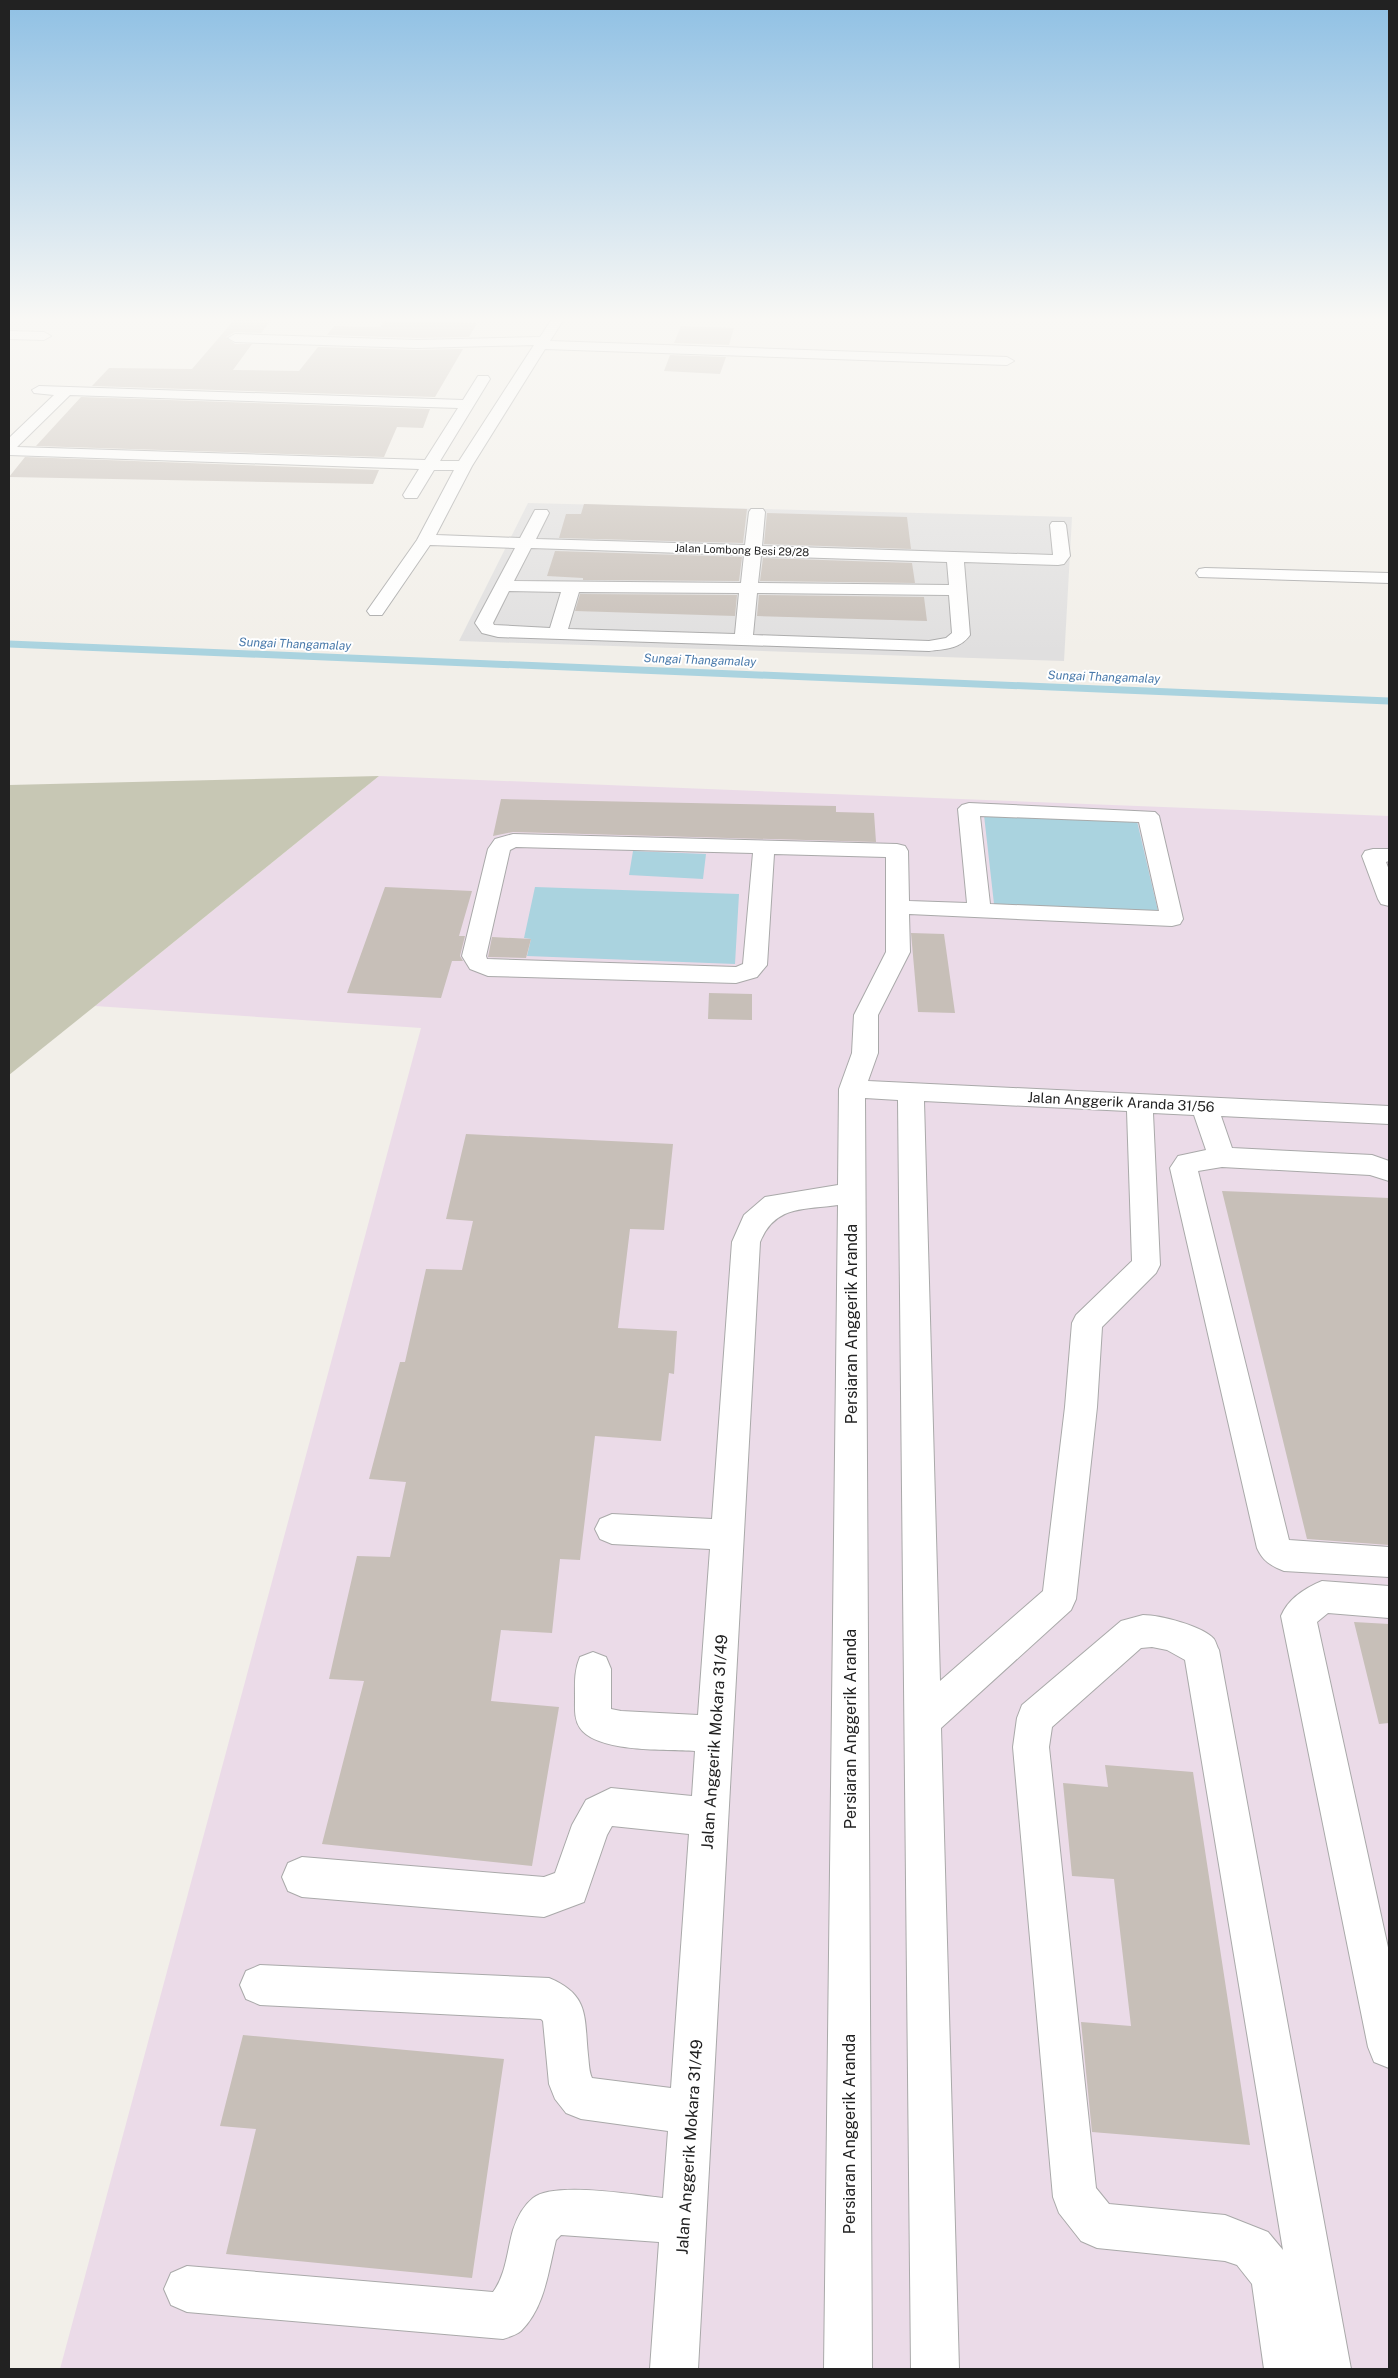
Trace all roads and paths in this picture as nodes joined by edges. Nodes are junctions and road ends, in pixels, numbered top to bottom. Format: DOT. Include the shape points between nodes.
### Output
graph roads {
  1 [pos="26,430"];
  2 [pos="451,430"];
  3 [pos="487,430"];
  4 [pos="9,446"];
  5 [pos="9,451"];
  6 [pos="429,465"];
  7 [pos="464,466"];
  8 [pos="411,494"];
  9 [pos="757,512"];
  10 [pos="541,513"];
  11 [pos="1058,525"];
  12 [pos="425,540"];
  13 [pos="525,544"];
  14 [pos="753,550"];
  15 [pos="955,557"];
  16 [pos="1205,573"];
  17 [pos="1389,578"];
  18 [pos="504,586"];
  19 [pos="748,589"];
  20 [pos="957,590"];
  21 [pos="570,592"];
  22 [pos="376,611"];
  23 [pos="560,627"];
  24 [pos="743,640"];
  25 [pos="764,848"];
  26 [pos="1389,855"];
  27 [pos="1389,899"];
  28 [pos="898,907"];
  29 [pos="979,910"];
  30 [pos="852,1089"];
  31 [pos="912,1092"];
  32 [pos="1140,1103"];
  33 [pos="1204,1106"];
  34 [pos="1389,1114"];
  35 [pos="1222,1157"];
  36 [pos="1389,1171"];
  37 [pos="852,1193"];
  38 [pos="612,1529"];
  39 [pos="728,1535"];
  40 [pos="1389,1562"];
  41 [pos="1389,1602"];
  42 [pos="593,1669"];
  43 [pos="923,1720"];
  44 [pos="715,1734"];
  45 [pos="709,1817"];
  46 [pos="302,1877"];
  47 [pos="260,1985"];
  48 [pos="1389,2047"];
  49 [pos="691,2112"];
  50 [pos="684,2222"];
  51 [pos="188,2289"];
  52 [pos="674,2369"];
  53 [pos="848,2369"];
  54 [pos="935,2369"];
  55 [pos="1288,2369"];
  56 [pos="1327,2369"];
  1 -- 4 [label="street"];
  2 -- 6 [label="street"];
  3 -- 7 [label="street"];
  5 -- 6 [label="street"];
  6 -- 7 [label="street"];
  6 -- 8 [label="street"];
  7 -- 12 [label="street"];
  9 -- 14 [label="street"];
  10 -- 13 [label="street"];
  11 -- 15 [label="street, Jalan Lombong Besi 29/28" via="1062,556 1058,560"];
  12 -- 13 [label="street, Jalan Lombong Besi 29/28"];
  12 -- 22 [label="street"];
  13 -- 14 [label="street, Jalan Lombong Besi 29/28"];
  13 -- 18 [label="street"];
  14 -- 15 [label="street, Jalan Lombong Besi 29/28"];
  14 -- 19 [label="street"];
  15 -- 20 [label="street"];
  16 -- 17 [label="street"];
  18 -- 21 [label="street"];
  18 -- 23 [label="street" via="484,623 488,629 498,632"];
  19 -- 20 [label="street"];
  19 -- 21 [label="street"];
  19 -- 24 [label="street"];
  20 -- 24 [label="street" via="960,635 951,643 929,646"];
  21 -- 23 [label="street"];
  21 -- 23 [label="street" via="515,599 513,612"];
  23 -- 24 [label="street"];
  25 -- 25 [label="street" via="755,965 749,972 736,975 488,968 478,964 474,956 499,849 513,840"];
  25 -- 28 [label="street" via="897,852"];
  26 -- 27 [label="street" via="1373,856"];
  28 -- 29 [label="street"];
  28 -- 30 [label="street" via="898,952 866,1016 865,1054"];
  29 -- 29 [label="street" via="1172,919 1148,816 969,809"];
  30 -- 31 [label="street, Jalan Anggerik Aranda 31/56"];
  30 -- 37 [label="street, Persiaran Anggerik Aranda"];
  31 -- 32 [label="street, Jalan Anggerik Aranda 31/56"];
  31 -- 43 [label="street"];
  32 -- 33 [label="street, Jalan Anggerik Aranda 31/56"];
  32 -- 43 [label="street" via="1146,1265 1087,1323 1081,1407 1059,1599"];
  33 -- 34 [label="street, Jalan Anggerik Aranda 31/56"];
  33 -- 35 [label="street"];
  35 -- 36 [label="street" via="1372,1166"];
  35 -- 40 [label="street" via="1188,1163 1184,1168 1185,1176 1274,1548 1284,1556"];
  37 -- 39 [label="street, Jalan Anggerik Mokara 31/49" via="774,1204 754,1222 746,1242"];
  37 -- 53 [label="street, Persiaran Anggerik Aranda"];
  38 -- 39 [label="street"];
  39 -- 44 [label="street, Jalan Anggerik Mokara 31/49"];
  41 -- 48 [label="street" via="1322,1597 1298,1616"];
  42 -- 44 [label="street" via="593,1716 601,1724 621,1729"];
  43 -- 54 [label="street"];
  44 -- 45 [label="street, Jalan Anggerik Mokara 31/49"];
  45 -- 46 [label="street" via="611,1807 590,1825 570,1888 544,1897"];
  45 -- 49 [label="street, Jalan Anggerik Mokara 31/49"];
  47 -- 49 [label="street" via="549,1999 563,2011 570,2084 581,2098"];
  49 -- 50 [label="street, Jalan Anggerik Mokara 31/49"];
  50 -- 51 [label="street" via="550,2213 536,2229 520,2294 503,2316"];
  50 -- 52 [label="street, Jalan Anggerik Mokara 31/49"];
  55 -- 56 [label="street" via="1274,2274 1252,2248 1225,2238 1097,2225 1075,2197 1031,1747 1035,1718 1134,1633 1149,1630 1173,1634 1201,1650"];
}
